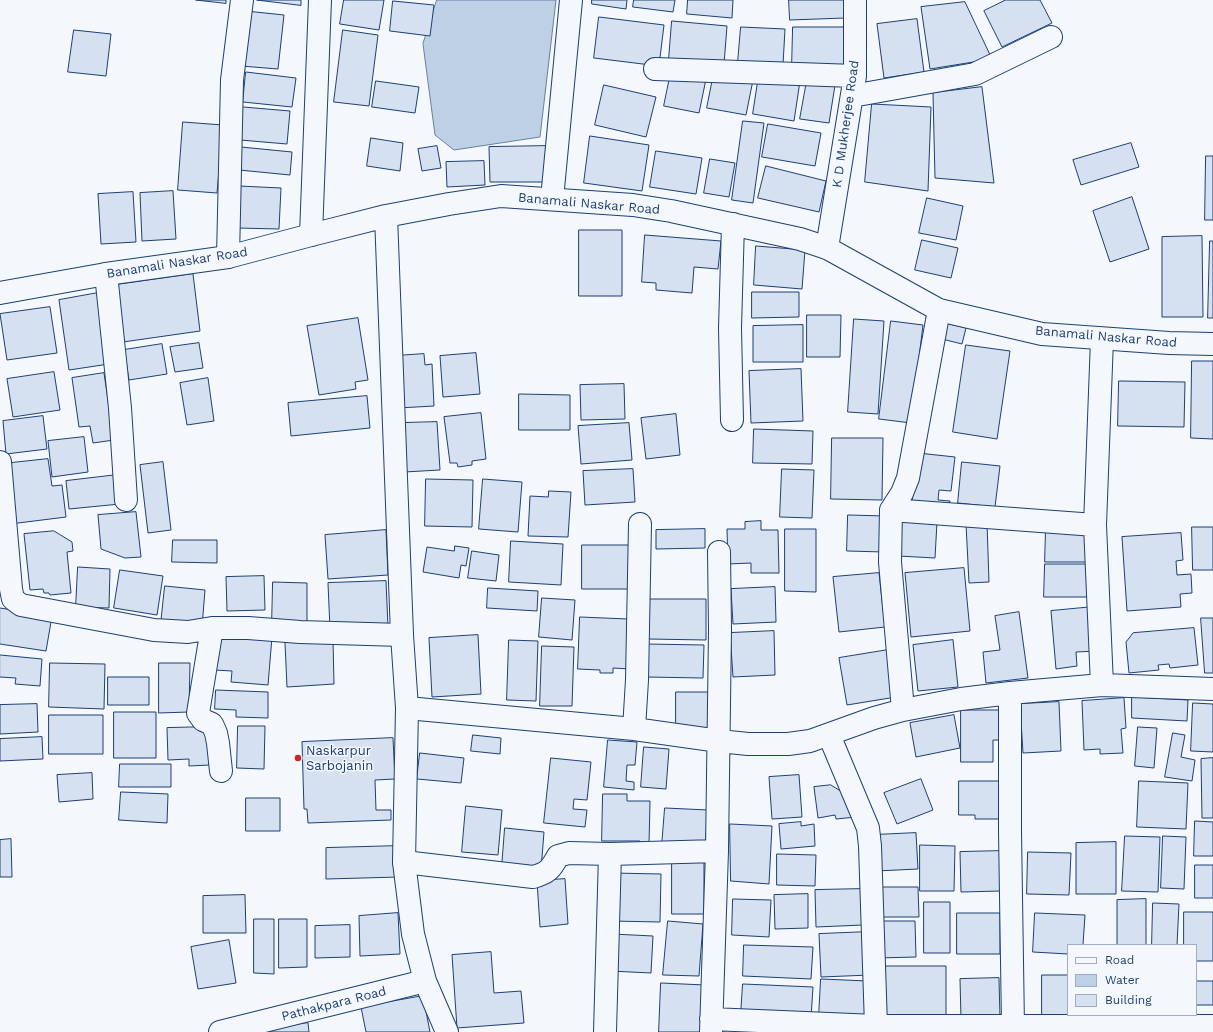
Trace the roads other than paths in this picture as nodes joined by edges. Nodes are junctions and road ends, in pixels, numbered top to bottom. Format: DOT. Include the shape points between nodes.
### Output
graph roads {
  1 [pos="242,0"];
  2 [pos="320,0"];
  3 [pos="571,0"];
  4 [pos="855,0"];
  5 [pos="1051,36"];
  6 [pos="655,69"];
  7 [pos="853,86"];
  8 [pos="552,199"];
  9 [pos="386,216"];
  10 [pos="733,224"];
  11 [pos="311,235"];
  12 [pos="828,248"];
  13 [pos="228,257"];
  14 [pos="106,274"];
  15 [pos="0,293"];
  16 [pos="939,310"];
  17 [pos="1102,339"];
  18 [pos="1213,344"];
  19 [pos="732,420"];
  20 [pos="0,462"];
  21 [pos="126,500"];
  22 [pos="891,510"];
  23 [pos="640,524"];
  24 [pos="1095,525"];
  25 [pos="719,552"];
  26 [pos="212,628"];
  27 [pos="402,636"];
  28 [pos="1102,685"];
  29 [pos="1213,689"];
  30 [pos="1010,693"];
  31 [pos="407,708"];
  32 [pos="902,710"];
  33 [pos="634,728"];
  34 [pos="829,734"];
  35 [pos="719,741"];
  36 [pos="221,771"];
  37 [pos="717,851"];
  38 [pos="610,854"];
  39 [pos="404,862"];
  40 [pos="425,981"];
  41 [pos="711,1026"];
  42 [pos="876,1026"];
  43 [pos="1013,1026"];
  44 [pos="1213,1026"];
  45 [pos="220,1032"];
  46 [pos="447,1032"];
  47 [pos="605,1032"];
  1 -- 13 [label="street" via="232,80"];
  2 -- 11 [label="street"];
  3 -- 8 [label="street"];
  4 -- 7 [label="street, K D Mukherjee Road"];
  5 -- 7 [label="street" via="975,74"];
  6 -- 7 [label="street"];
  7 -- 12 [label="street, K D Mukherjee Road"];
  8 -- 9 [label="street, Banamali Naskar Road" via="501,196"];
  8 -- 10 [label="street, Banamali Naskar Road" via="633,205"];
  9 -- 11 [label="street, Banamali Naskar Road"];
  9 -- 27 [label="street"];
  10 -- 12 [label="street, Banamali Naskar Road"];
  10 -- 19 [label="street" via="730,328"];
  11 -- 13 [label="street, Banamali Naskar Road"];
  12 -- 16 [label="street, Banamali Naskar Road"];
  13 -- 14 [label="street, Banamali Naskar Road"];
  14 -- 15 [label="street, Banamali Naskar Road"];
  14 -- 21 [label="street" via="120,408"];
  16 -- 17 [label="street, Banamali Naskar Road" via="1042,334"];
  16 -- 22 [label="street" via="908,478"];
  17 -- 18 [label="street, Banamali Naskar Road"];
  17 -- 24 [label="street"];
  20 -- 26 [label="street" via="11,589 13,599 21,606 154,630 188,632"];
  22 -- 24 [label="street"];
  22 -- 32 [label="street" via="890,562"];
  23 -- 33 [label="street"];
  24 -- 28 [label="street"];
  25 -- 35 [label="street"];
  26 -- 27 [label="street"];
  26 -- 36 [label="street" via="198,713 203,720 212,724 216,733"];
  27 -- 31 [label="street"];
  28 -- 29 [label="street"];
  28 -- 30 [label="street"];
  30 -- 32 [label="street"];
  30 -- 43 [label="street"];
  31 -- 33 [label="street"];
  31 -- 39 [label="street"];
  32 -- 34 [label="street"];
  33 -- 35 [label="street"];
  34 -- 35 [label="street" via="810,741 788,744"];
  34 -- 42 [label="street" via="868,828"];
  35 -- 37 [label="street"];
  37 -- 38 [label="street"];
  37 -- 41 [label="street"];
  38 -- 39 [label="street" via="569,853 558,856 553,866 545,873 533,877"];
  38 -- 47 [label="street"];
  39 -- 40 [label="street" via="413,934"];
  40 -- 45 [label="street, Pathakpara Road"];
  40 -- 46 [label="street"];
  41 -- 42 [label="street"];
  42 -- 43 [label="street"];
  43 -- 44 [label="street"];
}
